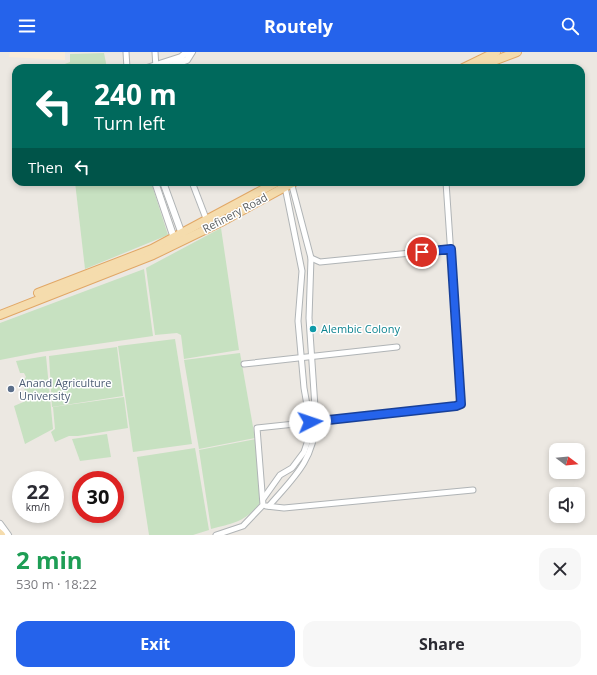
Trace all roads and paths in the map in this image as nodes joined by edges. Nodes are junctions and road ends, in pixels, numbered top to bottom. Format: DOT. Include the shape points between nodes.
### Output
graph roads {
  1 [pos="126,52"];
  2 [pos="155,52"];
  3 [pos="186,52"];
  4 [pos="192,52"];
  5 [pos="496,52"];
  6 [pos="517,52"];
  7 [pos="127,64"];
  8 [pos="156,64"];
  9 [pos="162,64"];
  10 [pos="176,64"];
  11 [pos="471,64"];
  12 [pos="486,64"];
  13 [pos="157,186"];
  14 [pos="164,186"];
  15 [pos="194,186"];
  16 [pos="270,186"];
  17 [pos="284,186"];
  18 [pos="290,186"];
  19 [pos="291,186"];
  20 [pos="446,186"];
  21 [pos="207,221"];
  22 [pos="178,239"];
  23 [pos="451,249"];
  24 [pos="311,258"];
  25 [pos="35,297"];
  26 [pos="0,309"];
  27 [pos="0,315"];
  28 [pos="397,348"];
  29 [pos="312,357"];
  30 [pos="301,359"];
  31 [pos="244,364"];
  32 [pos="310,422"];
  33 [pos="316,422"];
  34 [pos="473,490"];
  35 [pos="265,504"];
  36 [pos="0,524"];
  37 [pos="8,535"];
  38 [pos="216,535"];
  1 -- 7 [label="street"];
  2 -- 8 [label="street"];
  3 -- 9 [label="street" via="181,57"];
  4 -- 10 [label="street" via="187,60"];
  5 -- 11 [label="main road"];
  6 -- 12 [label="main road"];
  13 -- 22 [label="street"];
  14 -- 22 [label="street"];
  15 -- 21 [label="street"];
  16 -- 21 [label="main road, Refinery Road"];
  17 -- 22 [label="main road, Refinery Road"];
  18 -- 30 [label="street" via="302,271 298,320"];
  19 -- 24 [label="street"];
  20 -- 23 [label="street"];
  21 -- 22 [label="main road, Refinery Road"];
  22 -- 25 [label="main road" via="153,255"];
  23 -- 24 [label="street" via="320,262"];
  23 -- 33 [label="street" via="461,404"];
  24 -- 29 [label="street" via="309,318"];
  25 -- 26 [label="main road"];
  25 -- 27 [label="main road"];
  28 -- 29 [label="street"];
  29 -- 30 [label="street"];
  29 -- 33 [label="street"];
  30 -- 31 [label="street"];
  30 -- 32 [label="street"];
  32 -- 33 [label="street"];
  32 -- 35 [label="street" via="304,452 292,468 280,475"];
  32 -- 35 [label="street" via="257,428"];
  33 -- 35 [label="street" via="312,449 308,457 293,480"];
  34 -- 35 [label="street" via="284,508"];
  35 -- 38 [label="street" via="243,526"];
  36 -- 37 [label="street"];
}
